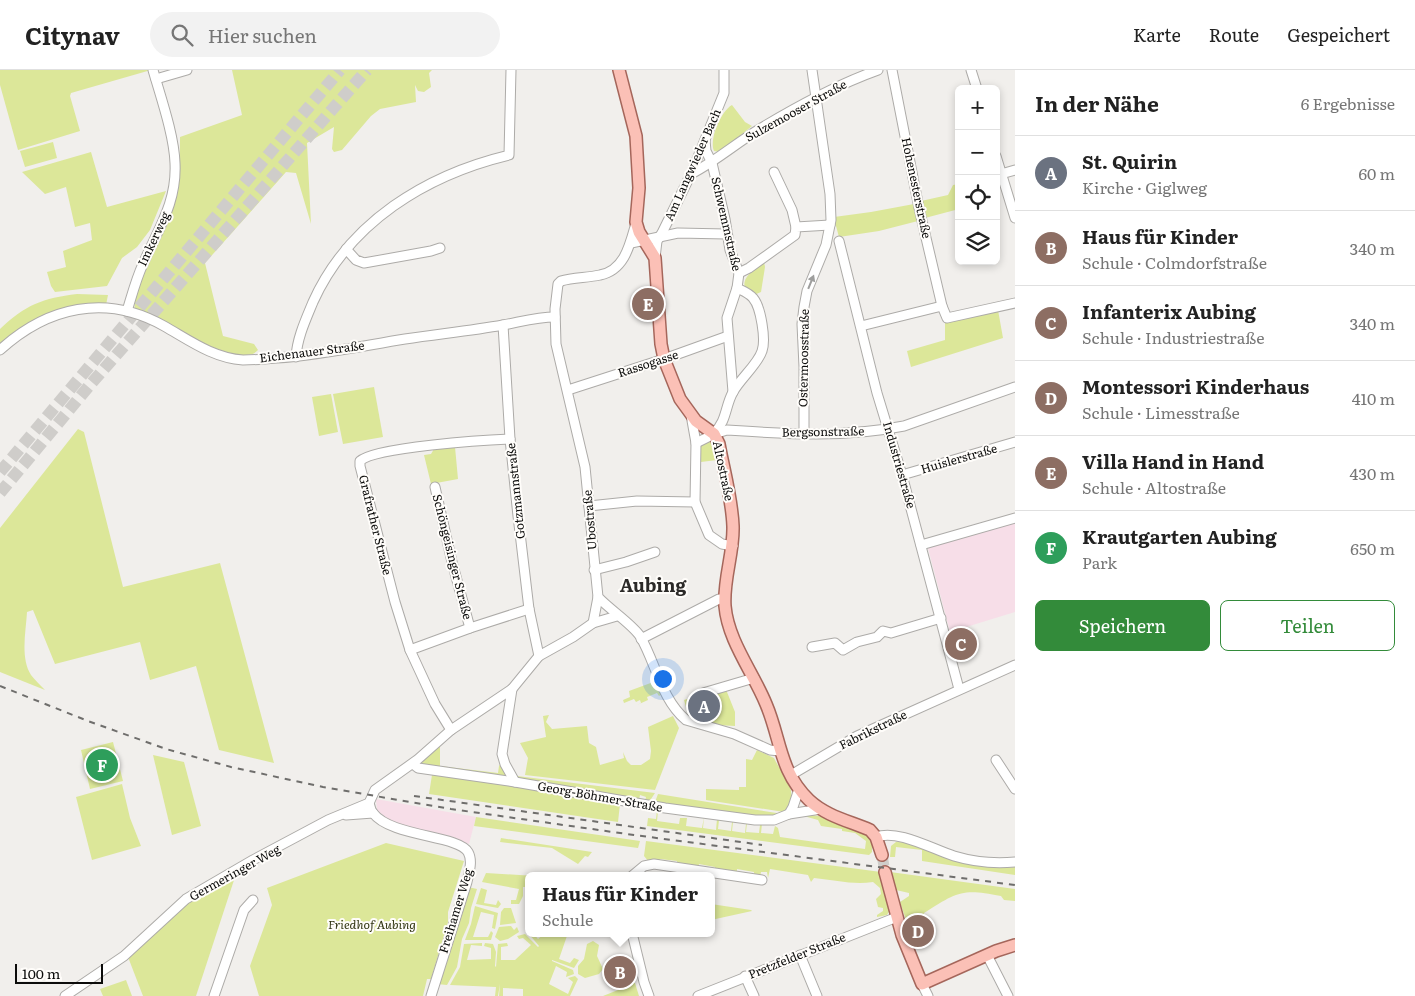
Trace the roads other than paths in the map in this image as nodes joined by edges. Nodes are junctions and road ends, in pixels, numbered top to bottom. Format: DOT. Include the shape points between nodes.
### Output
graph roads {
  1 [pos="187,70"];
  2 [pos="511,70"];
  3 [pos="619,70"];
  4 [pos="724,70"];
  5 [pos="812,70"];
  6 [pos="878,70"];
  7 [pos="892,70"];
  8 [pos="971,70"];
  9 [pos="154,74"];
  10 [pos="975,85"];
  11 [pos="815,98"];
  12 [pos="705,140"];
  13 [pos="712,163"];
  14 [pos="1000,170"];
  15 [pos="1015,170"];
  16 [pos="774,172"];
  17 [pos="691,174"];
  18 [pos="1001,174"];
  19 [pos="1015,218"];
  20 [pos="636,222"];
  21 [pos="830,225"];
  22 [pos="796,227"];
  23 [pos="726,234"];
  24 [pos="660,236"];
  25 [pos="644,240"];
  26 [pos="839,241"];
  27 [pos="630,243"];
  28 [pos="440,248"];
  29 [pos="346,250"];
  30 [pos="655,258"];
  31 [pos="739,273"];
  32 [pos="737,288"];
  33 [pos="1015,303"];
  34 [pos="942,306"];
  35 [pos="128,311"];
  36 [pos="555,316"];
  37 [pos="503,325"];
  38 [pos="861,326"];
  39 [pos="728,336"];
  40 [pos="0,350"];
  41 [pos="296,357"];
  42 [pos="664,359"];
  43 [pos="1015,388"];
  44 [pos="568,390"];
  45 [pos="733,392"];
  46 [pos="690,414"];
  47 [pos="889,429"];
  48 [pos="714,434"];
  49 [pos="804,435"];
  50 [pos="510,439"];
  51 [pos="1015,442"];
  52 [pos="696,443"];
  53 [pos="902,475"];
  54 [pos="435,487"];
  55 [pos="695,502"];
  56 [pos="589,506"];
  57 [pos="1015,518"];
  58 [pos="921,545"];
  59 [pos="733,546"];
  60 [pos="655,552"];
  61 [pos="594,570"];
  62 [pos="598,597"];
  63 [pos="725,599"];
  64 [pos="529,609"];
  65 [pos="617,616"];
  66 [pos="941,618"];
  67 [pos="594,623"];
  68 [pos="470,628"];
  69 [pos="641,639"];
  70 [pos="812,647"];
  71 [pos="410,650"];
  72 [pos="539,656"];
  73 [pos="1015,665"];
  74 [pos="754,678"];
  75 [pos="512,689"];
  76 [pos="959,689"];
  77 [pos="703,692"];
  78 [pos="451,730"];
  79 [pos="780,751"];
  80 [pos="996,760"];
  81 [pos="413,764"];
  82 [pos="790,775"];
  83 [pos="515,782"];
  84 [pos="799,789"];
  85 [pos="1015,789"];
  86 [pos="369,803"];
  87 [pos="821,809"];
  88 [pos="373,813"];
  89 [pos="789,814"];
  90 [pos="341,816"];
  91 [pos="876,836"];
  92 [pos="882,856"];
  93 [pos="1015,862"];
  94 [pos="637,872"];
  95 [pos="708,872"];
  96 [pos="885,872"];
  97 [pos="715,873"];
  98 [pos="762,880"];
  99 [pos="253,900"];
  100 [pos="897,918"];
  101 [pos="633,937"];
  102 [pos="1015,945"];
  103 [pos="800,955"];
  104 [pos="987,955"];
  105 [pos="745,976"];
  106 [pos="922,984"];
  107 [pos="65,996"];
  108 [pos="214,996"];
  109 [pos="431,996"];
  110 [pos="649,996"];
  111 [pos="698,996"];
  112 [pos="754,996"];
  113 [pos="817,996"];
  114 [pos="928,996"];
  115 [pos="1008,996"];
  1 -- 9 [label="street, Imkerweg"];
  2 -- 29 [label="street" via="509,155 431,182 387,210"];
  3 -- 20 [label="main road, Altostraße" via="636,136 639,188"];
  4 -- 12 [label="street, Am Langwieder Bach" via="724,93"];
  5 -- 11 [label="street"];
  6 -- 11 [label="street, Sulzemooser Straße"];
  7 -- 34 [label="street, Hohenesterstraße"];
  8 -- 10 [label="street"];
  9 -- 35 [label="street, Imkerweg" via="174,149 175,177 165,221 143,263"];
  11 -- 13 [label="street, Sulzemooser Straße" via="757,130"];
  11 -- 21 [label="street" via="830,194"];
  12 -- 13 [label="street, Schwemmstraße"];
  12 -- 17 [label="street, Am Langwieder Bach"];
  13 -- 17 [label="street, Sulzemooser Straße"];
  13 -- 23 [label="street, Schwemmstraße"];
  14 -- 18 [label="street"];
  15 -- 18 [label="street"];
  16 -- 22 [label="street" via="792,210"];
  17 -- 24 [label="street, Am Langwieder Bach"];
  18 -- 19 [label="street"];
  20 -- 25 [label="main road, Altostraße"];
  20 -- 27 [label="street, Ubostraße"];
  21 -- 22 [label="street"];
  49 -- 21 [label="street, Ostermoosstraße, one-way" via="804,307"];
  22 -- 31 [label="street" via="795,235"];
  23 -- 24 [label="street"];
  23 -- 31 [label="street, Schwemmstraße"];
  24 -- 25 [label="street"];
  24 -- 30 [label="street, Am Langwieder Bach"];
  25 -- 27 [label="street"];
  25 -- 30 [label="main road, Altostraße"];
  26 -- 38 [label="street, Industriestraße"];
  27 -- 36 [label="street, Ubostraße" via="615,270 561,281"];
  28 -- 29 [label="street" via="364,263"];
  29 -- 41 [label="street" via="320,286 304,325"];
  30 -- 42 [label="main road, Altostraße"];
  31 -- 32 [label="street, Schwemmstraße"];
  32 -- 39 [label="street" via="727,318"];
  32 -- 45 [label="street, Schwemmstraße" via="756,302 764,339 758,358"];
  33 -- 34 [label="street" via="947,318"];
  34 -- 38 [label="street"];
  35 -- 40 [label="street, Eichenauer Straße" via="83,309 54,315 24,330"];
  35 -- 41 [label="street, Eichenauer Straße" via="153,320 207,351 226,358"];
  36 -- 37 [label="street, Eichenauer Straße"];
  36 -- 44 [label="street, Ubostraße" via="556,344"];
  37 -- 41 [label="street, Eichenauer Straße"];
  37 -- 50 [label="street, Gotzmannstraße"];
  38 -- 47 [label="street, Industriestraße"];
  39 -- 42 [label="street, Rassogasse"];
  39 -- 45 [label="street"];
  42 -- 44 [label="street, Rassogasse"];
  42 -- 46 [label="main road, Altostraße" via="680,399"];
  43 -- 47 [label="street, Bergsonstraße"];
  44 -- 56 [label="street, Ubostraße" via="585,467"];
  45 -- 48 [label="street, Schwemmstraße" via="724,420"];
  46 -- 48 [label="main road, Altostraße"];
  46 -- 52 [label="street"];
  47 -- 49 [label="street, Bergsonstraße" via="856,434"];
  47 -- 53 [label="street, Industriestraße"];
  48 -- 49 [label="street, Bergsonstraße" via="727,430"];
  48 -- 52 [label="street"];
  48 -- 59 [label="main road, Altostraße" via="727,485"];
  50 -- 64 [label="street, Gotzmannstraße"];
  50 -- 71 [label="street, Grafrather Straße" via="403,449 360,460"];
  51 -- 53 [label="street, Huislerstraße"];
  52 -- 55 [label="street"];
  53 -- 58 [label="street, Industriestraße"];
  54 -- 68 [label="street, Schöngeisinger Straße"];
  55 -- 56 [label="street" via="637,501"];
  55 -- 59 [label="street" via="709,535 722,544"];
  56 -- 61 [label="street, Ubostraße"];
  57 -- 58 [label="street"];
  58 -- 66 [label="street, Industriestraße"];
  59 -- 63 [label="main road, Altostraße"];
  60 -- 61 [label="street"];
  61 -- 62 [label="street, Ubostraße"];
  62 -- 65 [label="street"];
  62 -- 67 [label="street"];
  63 -- 69 [label="street"];
  63 -- 74 [label="main road, Altostraße" via="734,638"];
  64 -- 68 [label="street"];
  64 -- 72 [label="street, Gotzmannstraße"];
  65 -- 67 [label="street, Germeringer Weg"];
  65 -- 69 [label="street"];
  66 -- 70 [label="street" via="891,633 883,631 877,637 843,650 835,644"];
  66 -- 76 [label="street, Industriestraße"];
  67 -- 72 [label="street, Germeringer Weg"];
  68 -- 71 [label="street"];
  69 -- 79 [label="street" via="681,716"];
  71 -- 78 [label="street, Grafrather Straße"];
  72 -- 75 [label="street, Germeringer Weg"];
  73 -- 76 [label="street, Fabrikstraße"];
  74 -- 77 [label="street"];
  74 -- 79 [label="main road, Altostraße" via="767,705"];
  75 -- 78 [label="street, Germeringer Weg"];
  75 -- 83 [label="street" via="502,754"];
  76 -- 82 [label="street, Fabrikstraße" via="850,739"];
  78 -- 81 [label="street, Germeringer Weg"];
  79 -- 82 [label="main road, Altostraße"];
  80 -- 85 [label="street"];
  81 -- 83 [label="street, Georg-Böhmer-Straße" via="418,768"];
  81 -- 86 [label="street, Germeringer Weg" via="375,790"];
  82 -- 84 [label="main road, Altostraße"];
  83 -- 89 [label="street, Georg-Böhmer-Straße" via="754,820 774,820"];
  84 -- 87 [label="main road, Altostraße"];
  84 -- 89 [label="street"];
  86 -- 88 [label="street"];
  86 -- 90 [label="street, Germeringer Weg"];
  87 -- 89 [label="street, Georg-Böhmer-Straße"];
  87 -- 91 [label="main road, Altostraße" via="870,830"];
  88 -- 90 [label="street, Germeringer Weg"];
  88 -- 109 [label="street, Freihamer Weg" via="383,822 404,831 462,846 470,856 467,882"];
  90 -- 107 [label="street, Germeringer Weg" via="253,860 186,899 124,956"];
  91 -- 92 [label="main road"];
  91 -- 93 [label="street" via="900,837 977,862"];
  94 -- 95 [label="street" via="654,864"];
  96 -- 100 [label="main road"];
  97 -- 98 [label="street"];
  99 -- 108 [label="street" via="244,910"];
  100 -- 103 [label="street, Pretzfelder Straße"];
  100 -- 106 [label="main road"];
  101 -- 110 [label="street"];
  102 -- 104 [label="main road"];
  103 -- 105 [label="street, Pretzfelder Straße"];
  103 -- 113 [label="street"];
  104 -- 106 [label="main road"];
  104 -- 115 [label="street"];
  105 -- 111 [label="street, Pretzfelder Straße"];
  105 -- 112 [label="street"];
  106 -- 114 [label="street"];
}
